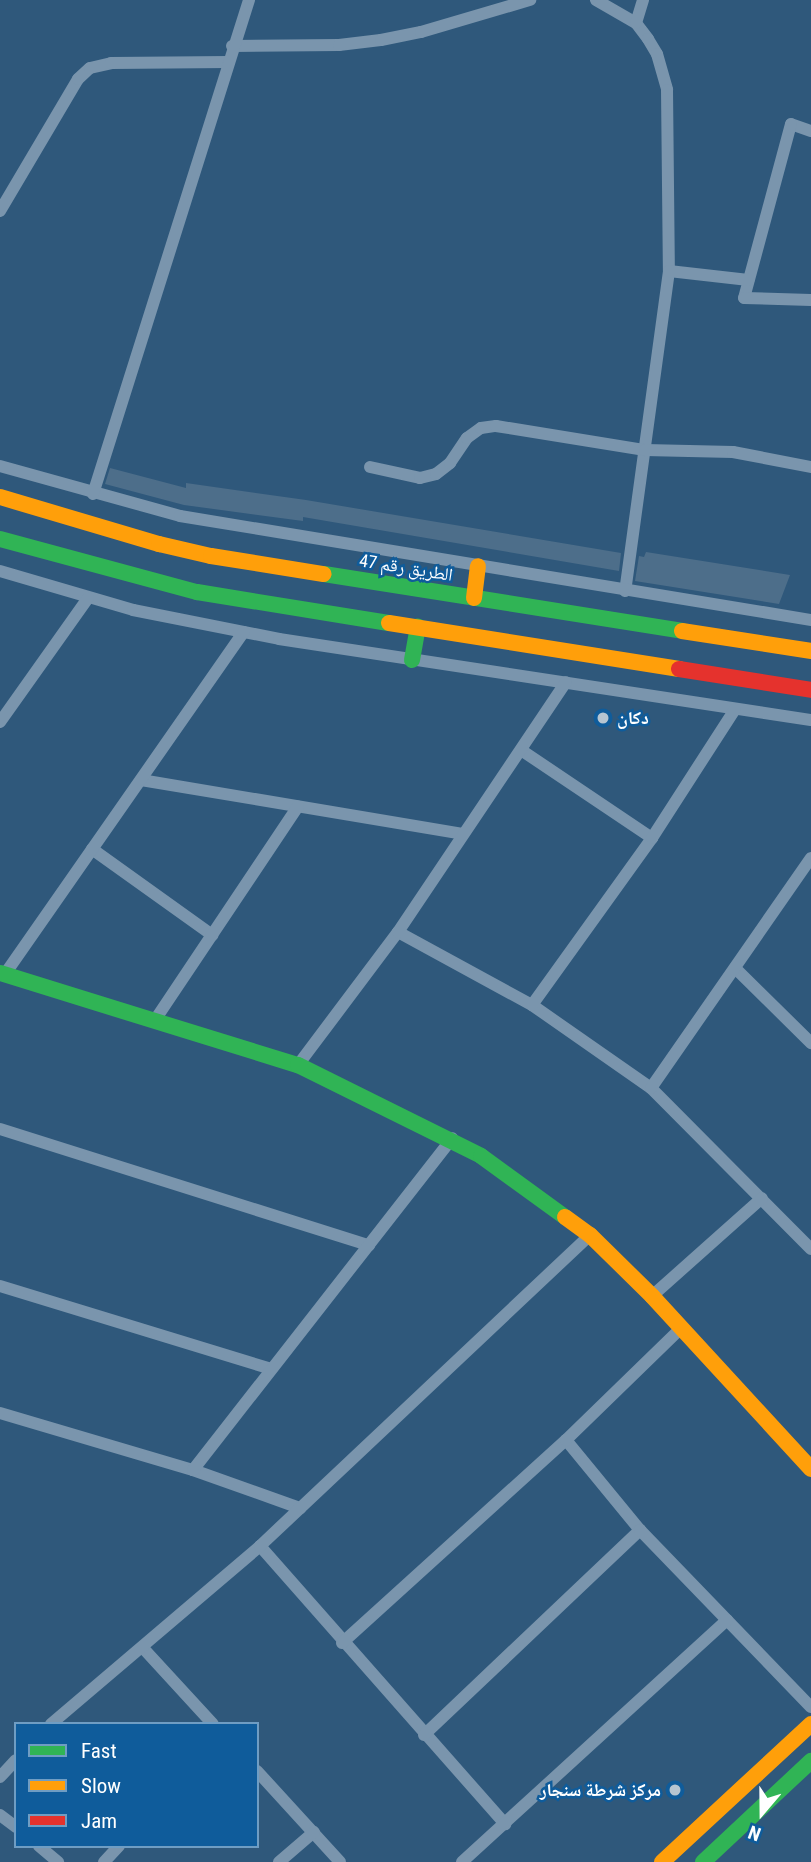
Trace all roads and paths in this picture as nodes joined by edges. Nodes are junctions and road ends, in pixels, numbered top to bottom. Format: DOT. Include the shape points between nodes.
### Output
graph roads {
  1 [pos="249,0"];
  2 [pos="530,0"];
  3 [pos="596,0"];
  4 [pos="643,0"];
  5 [pos="636,23"];
  6 [pos="232,46"];
  7 [pos="229,62"];
  8 [pos="811,131"];
  9 [pos="0,211"];
  10 [pos="669,271"];
  11 [pos="748,280"];
  12 [pos="811,300"];
  13 [pos="645,450"];
  14 [pos="0,466"];
  15 [pos="370,467"];
  16 [pos="811,467"];
  17 [pos="93,494"];
  18 [pos="0,497"];
  19 [pos="0,538"];
  20 [pos="478,566"];
  21 [pos="0,571"];
  22 [pos="625,591"];
  23 [pos="88,598"];
  24 [pos="474,598"];
  25 [pos="811,620"];
  26 [pos="418,627"];
  27 [pos="244,632"];
  28 [pos="811,651"];
  29 [pos="412,660"];
  30 [pos="566,682"];
  31 [pos="811,690"];
  32 [pos="735,709"];
  33 [pos="1,718"];
  34 [pos="811,720"];
  35 [pos="521,750"];
  36 [pos="141,780"];
  37 [pos="298,807"];
  38 [pos="463,834"];
  39 [pos="652,838"];
  40 [pos="92,849"];
  41 [pos="811,858"];
  42 [pos="398,932"];
  43 [pos="212,935"];
  44 [pos="735,968"];
  45 [pos="2,974"];
  46 [pos="532,1005"];
  47 [pos="155,1020"];
  48 [pos="811,1043"];
  49 [pos="298,1065"];
  50 [pos="651,1088"];
  51 [pos="0,1129"];
  52 [pos="452,1138"];
  53 [pos="762,1198"];
  54 [pos="590,1235"];
  55 [pos="369,1245"];
  56 [pos="811,1249"];
  57 [pos="0,1286"];
  58 [pos="652,1296"];
  59 [pos="681,1328"];
  60 [pos="271,1369"];
  61 [pos="0,1413"];
  62 [pos="566,1440"];
  63 [pos="193,1469"];
  64 [pos="811,1469"];
  65 [pos="300,1508"];
  66 [pos="640,1530"];
  67 [pos="260,1546"];
  68 [pos="727,1620"];
  69 [pos="342,1643"];
  70 [pos="143,1648"];
  71 [pos="811,1707"];
  72 [pos="53,1722"];
  73 [pos="211,1722"];
  74 [pos="811,1724"];
  75 [pos="424,1735"];
  76 [pos="811,1761"];
  77 [pos="14,1762"];
  78 [pos="259,1773"];
  79 [pos="0,1777"];
  80 [pos="505,1824"];
  81 [pos="314,1832"];
  82 [pos="41,1848"];
  83 [pos="117,1848"];
  84 [pos="58,1862"];
  85 [pos="104,1862"];
  86 [pos="279,1862"];
  87 [pos="340,1862"];
  88 [pos="462,1862"];
  89 [pos="662,1862"];
  90 [pos="703,1862"];
  1 -- 6 [label="street"];
  2 -- 6 [label="street" via="381,40"];
  3 -- 5 [label="street"];
  4 -- 5 [label="street"];
  5 -- 10 [label="street" via="657,54 667,90"];
  6 -- 7 [label="street"];
  7 -- 9 [label="street" via="111,63 90,68 78,79"];
  7 -- 17 [label="street"];
  8 -- 11 [label="street" via="791,124"];
  10 -- 11 [label="street"];
  10 -- 13 [label="street"];
  11 -- 12 [label="street" via="744,298"];
  13 -- 15 [label="street" via="496,426 481,428 467,438 436,474 421,478"];
  13 -- 16 [label="street" via="733,452"];
  13 -- 22 [label="street"];
  14 -- 17 [label="street"];
  17 -- 20 [label="street" via="180,516"];
  18 -- 24 [label="main road, الطريق رقم 47" via="211,556"];
  19 -- 26 [label="main road" via="148,581"];
  20 -- 22 [label="street"];
  20 -- 24 [label="main road"];
  21 -- 23 [label="street"];
  22 -- 25 [label="street"];
  23 -- 27 [label="street"];
  23 -- 33 [label="street"];
  24 -- 28 [label="main road, الطريق رقم 47"];
  26 -- 29 [label="main road"];
  26 -- 31 [label="main road"];
  27 -- 29 [label="street"];
  27 -- 36 [label="street"];
  29 -- 30 [label="street"];
  30 -- 32 [label="street"];
  30 -- 35 [label="street"];
  32 -- 34 [label="street"];
  32 -- 39 [label="street"];
  35 -- 38 [label="street"];
  35 -- 39 [label="street"];
  36 -- 37 [label="street"];
  36 -- 40 [label="street"];
  37 -- 38 [label="street"];
  37 -- 43 [label="street"];
  38 -- 42 [label="street"];
  39 -- 46 [label="street"];
  40 -- 43 [label="street"];
  40 -- 45 [label="street"];
  41 -- 44 [label="street"];
  42 -- 46 [label="street"];
  42 -- 49 [label="street"];
  43 -- 47 [label="street"];
  44 -- 48 [label="street"];
  44 -- 50 [label="street"];
  45 -- 47 [label="main road"];
  46 -- 50 [label="street"];
  47 -- 49 [label="main road"];
  49 -- 52 [label="main road"];
  50 -- 53 [label="street"];
  51 -- 55 [label="street"];
  52 -- 54 [label="main road" via="514,1177"];
  52 -- 55 [label="street"];
  53 -- 56 [label="street"];
  53 -- 58 [label="street"];
  54 -- 58 [label="main road"];
  54 -- 65 [label="street"];
  55 -- 60 [label="street"];
  57 -- 60 [label="street"];
  58 -- 59 [label="main road"];
  59 -- 62 [label="street"];
  59 -- 64 [label="main road"];
  60 -- 63 [label="street"];
  61 -- 63 [label="street"];
  62 -- 66 [label="street"];
  62 -- 69 [label="street"];
  63 -- 65 [label="street"];
  65 -- 67 [label="street"];
  66 -- 68 [label="street"];
  66 -- 75 [label="street"];
  67 -- 69 [label="street"];
  67 -- 70 [label="street"];
  68 -- 71 [label="street"];
  68 -- 80 [label="street"];
  69 -- 75 [label="street"];
  70 -- 72 [label="street"];
  70 -- 73 [label="street"];
  74 -- 89 [label="main road"];
  75 -- 80 [label="street"];
  76 -- 90 [label="main road"];
  77 -- 79 [label="street"];
  78 -- 81 [label="street"];
  80 -- 88 [label="street"];
  81 -- 86 [label="street"];
  81 -- 87 [label="street"];
  82 -- 84 [label="street"];
  83 -- 85 [label="street"];
}
